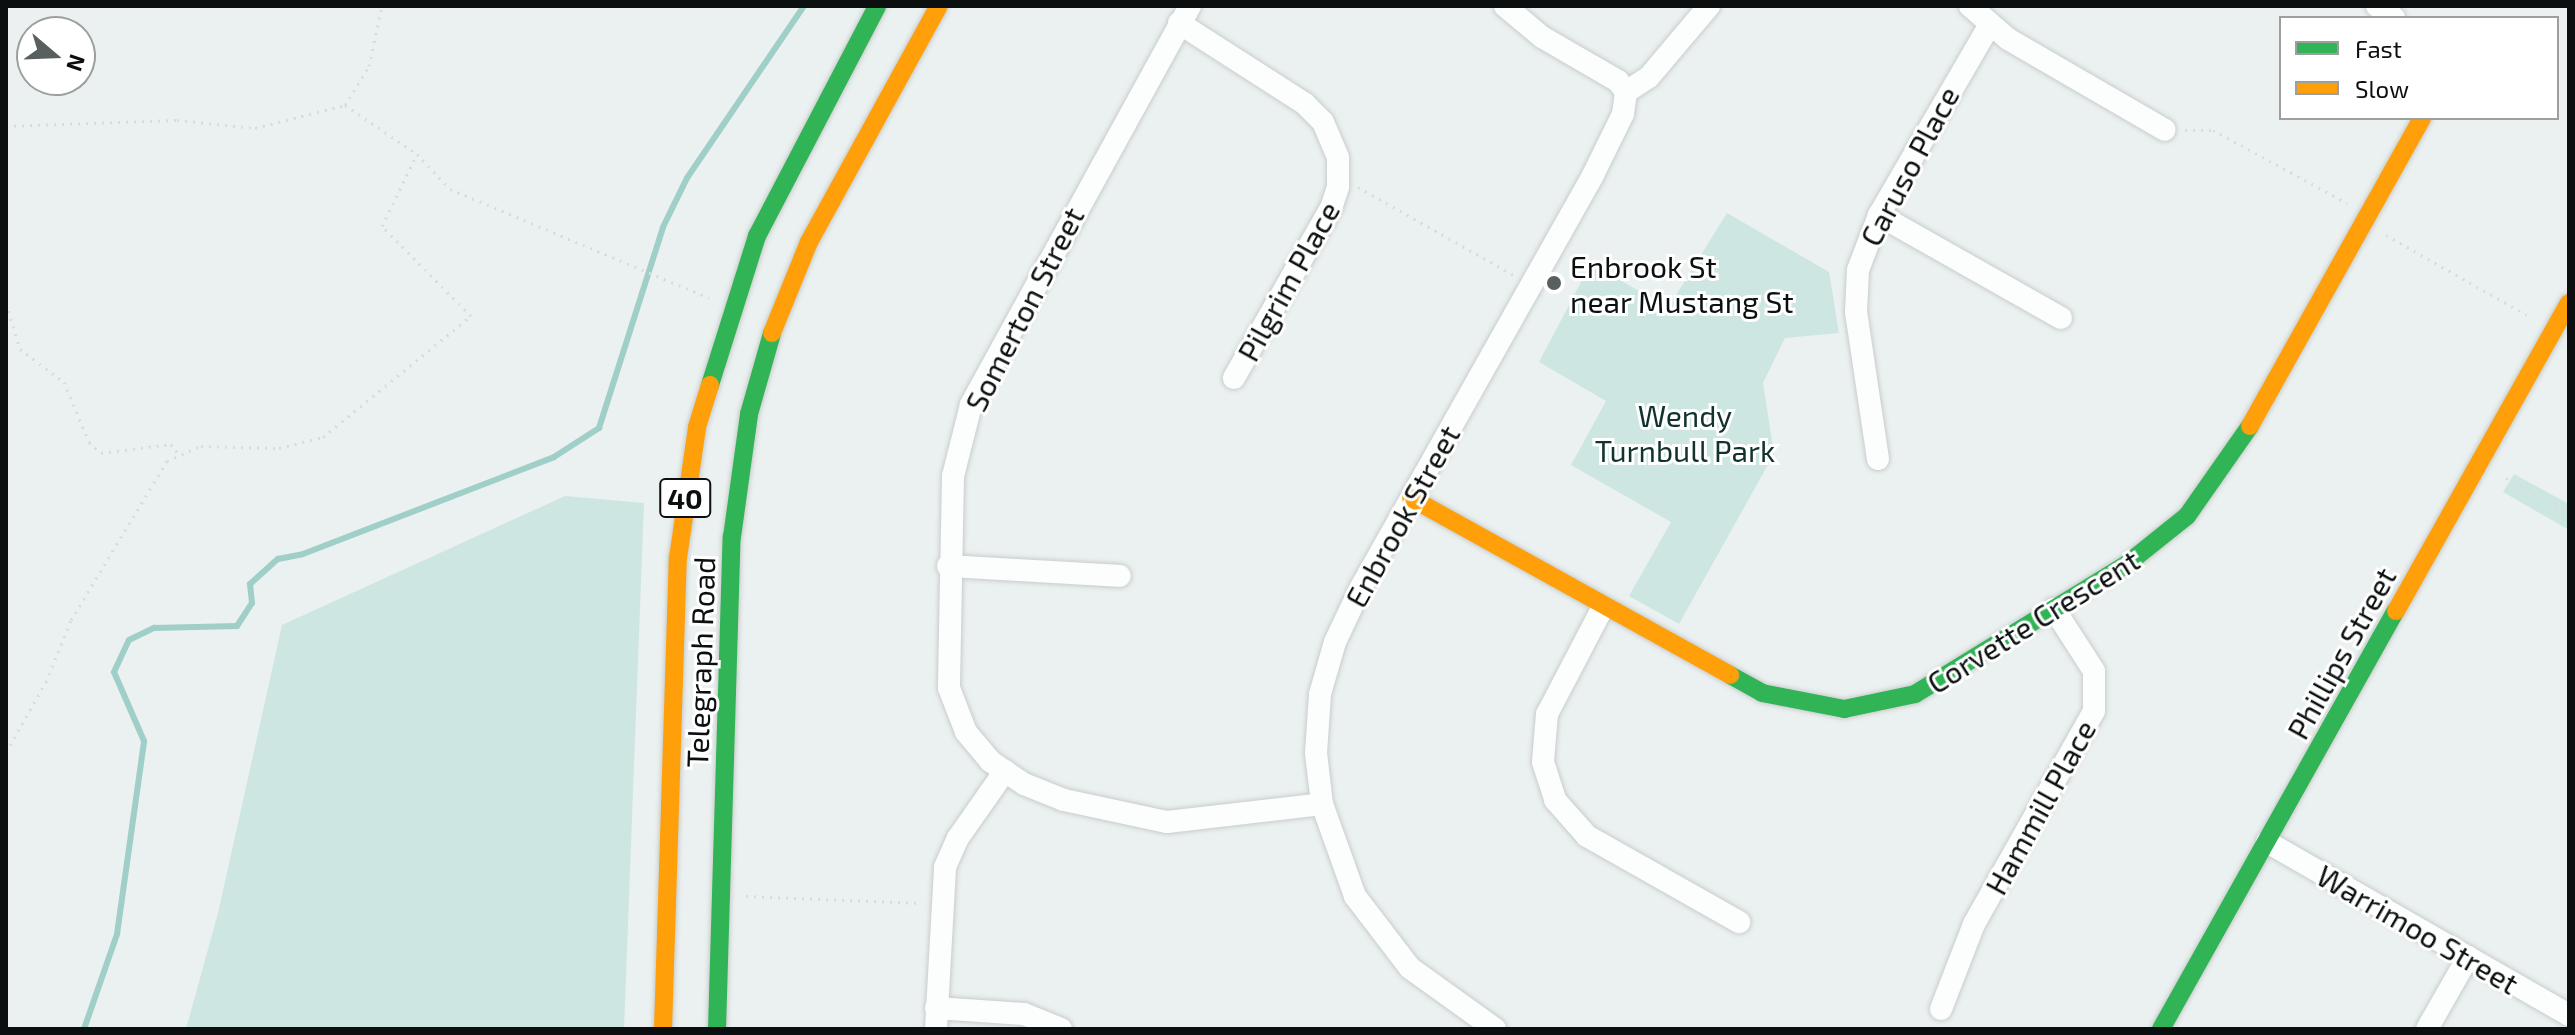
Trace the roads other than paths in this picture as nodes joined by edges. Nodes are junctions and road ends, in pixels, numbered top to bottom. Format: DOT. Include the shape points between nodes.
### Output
graph roads {
  1 [pos="877,6"];
  2 [pos="939,6"];
  3 [pos="1505,6"];
  4 [pos="1709,6"];
  5 [pos="1970,6"];
  6 [pos="1185,14"];
  7 [pos="1989,26"];
  8 [pos="1626,92"];
  9 [pos="2421,120"];
  10 [pos="2165,130"];
  11 [pos="1879,215"];
  12 [pos="2569,303"];
  13 [pos="2061,318"];
  14 [pos="1234,378"];
  15 [pos="1878,459"];
  16 [pos="1411,498"];
  17 [pos="948,566"];
  18 [pos="1120,576"];
  19 [pos="1603,607"];
  20 [pos="2054,609"];
  21 [pos="1005,771"];
  22 [pos="1322,804"];
  23 [pos="2267,842"];
  24 [pos="1739,922"];
  25 [pos="2468,957"];
  26 [pos="1941,1009"];
  27 [pos="2569,1015"];
  28 [pos="936,1019"];
  29 [pos="663,1029"];
  30 [pos="717,1029"];
  31 [pos="1061,1029"];
  32 [pos="1495,1029"];
  33 [pos="2161,1029"];
  34 [pos="2427,1029"];
  1 -- 29 [label="street, Telegraph Road / 40" via="757,236 697,427 677,572"];
  2 -- 30 [label="street, Telegraph Road / 40" via="809,242 777,317 754,391 732,537"];
  3 -- 8 [label="street" via="1542,37 1618,81"];
  4 -- 8 [label="street" via="1649,77"];
  5 -- 7 [label="street"];
  6 -- 14 [label="street, Pilgrim Place" via="1315,112 1335,145 1339,180 1325,220"];
  6 -- 17 [label="street, Somerton Street" via="971,405 953,476"];
  7 -- 10 [label="street"];
  7 -- 11 [label="street, Caruso Place"];
  8 -- 16 [label="street, Enbrook Street" via="1616,130"];
  9 -- 20 [label="street, Corvette Crescent" via="2238,447 2203,497 2167,535"];
  11 -- 13 [label="street"];
  11 -- 15 [label="street, Caruso Place" via="1863,250 1856,291"];
  12 -- 23 [label="street, Phillips Street"];
  16 -- 19 [label="street, Corvette Crescent"];
  16 -- 22 [label="street, Enbrook Street" via="1361,587 1326,670 1316,753"];
  17 -- 18 [label="street"];
  17 -- 21 [label="street, Somerton Street" via="949,688 966,732"];
  19 -- 20 [label="street, Corvette Crescent" via="1762,693 1844,709 1891,702 1941,682"];
  19 -- 24 [label="street" via="1547,714 1543,762 1555,800 1587,836"];
  20 -- 26 [label="street, Hammill Place" via="2094,671 2094,711 1974,924"];
  21 -- 22 [label="street, Somerton Street" via="1041,792 1141,819 1214,820"];
  21 -- 28 [label="street" via="951,853 940,903"];
  22 -- 32 [label="street, Enbrook Street" via="1349,884 1390,946 1431,986"];
  23 -- 25 [label="street, Warrimoo Street"];
  23 -- 33 [label="street, Phillips Street"];
  25 -- 27 [label="street, Warrimoo Street"];
  25 -- 34 [label="street"];
  28 -- 31 [label="street" via="1024,1014"];
}
